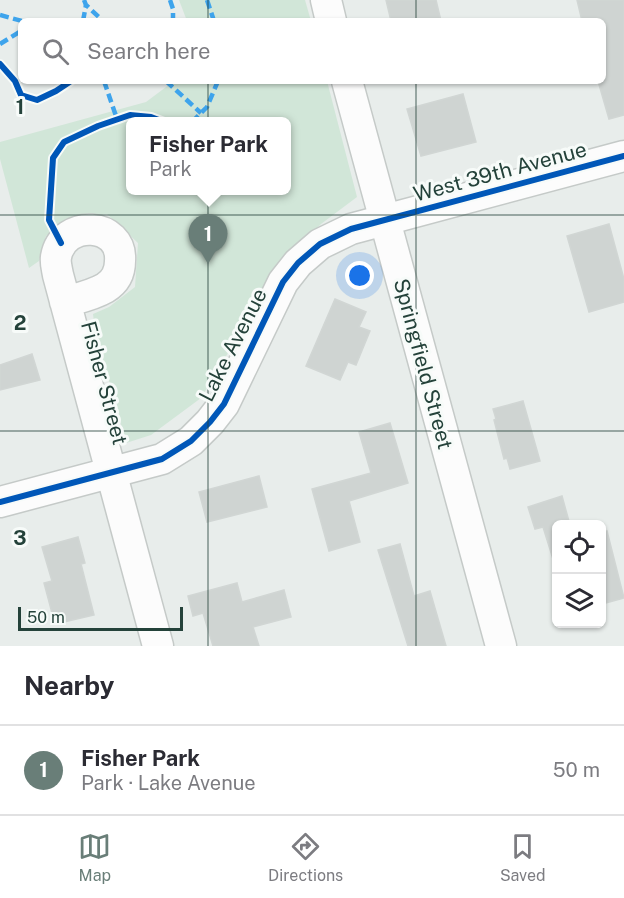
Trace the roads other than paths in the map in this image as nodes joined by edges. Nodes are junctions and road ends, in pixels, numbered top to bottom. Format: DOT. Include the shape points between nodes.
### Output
graph roads {
  1 [pos="326,0"];
  2 [pos="330,18"];
  3 [pos="348,84"];
  4 [pos="624,156"];
  5 [pos="384,220"];
  6 [pos="65,302"];
  7 [pos="111,473"];
  8 [pos="0,502"];
  9 [pos="158,646"];
  10 [pos="501,646"];
  1 -- 2 [label="street"];
  3 -- 5 [label="street, Springfield Street"];
  4 -- 5 [label="street, West 39th Avenue"];
  5 -- 7 [label="street, Lake Avenue" via="351,229 320,244 298,263 283,282 224,404 191,441 162,459"];
  5 -- 10 [label="street, Springfield Street"];
  6 -- 7 [label="street, Fisher Street"];
  7 -- 8 [label="street, Lake Avenue"];
  7 -- 9 [label="street, Fisher Street"];
}
